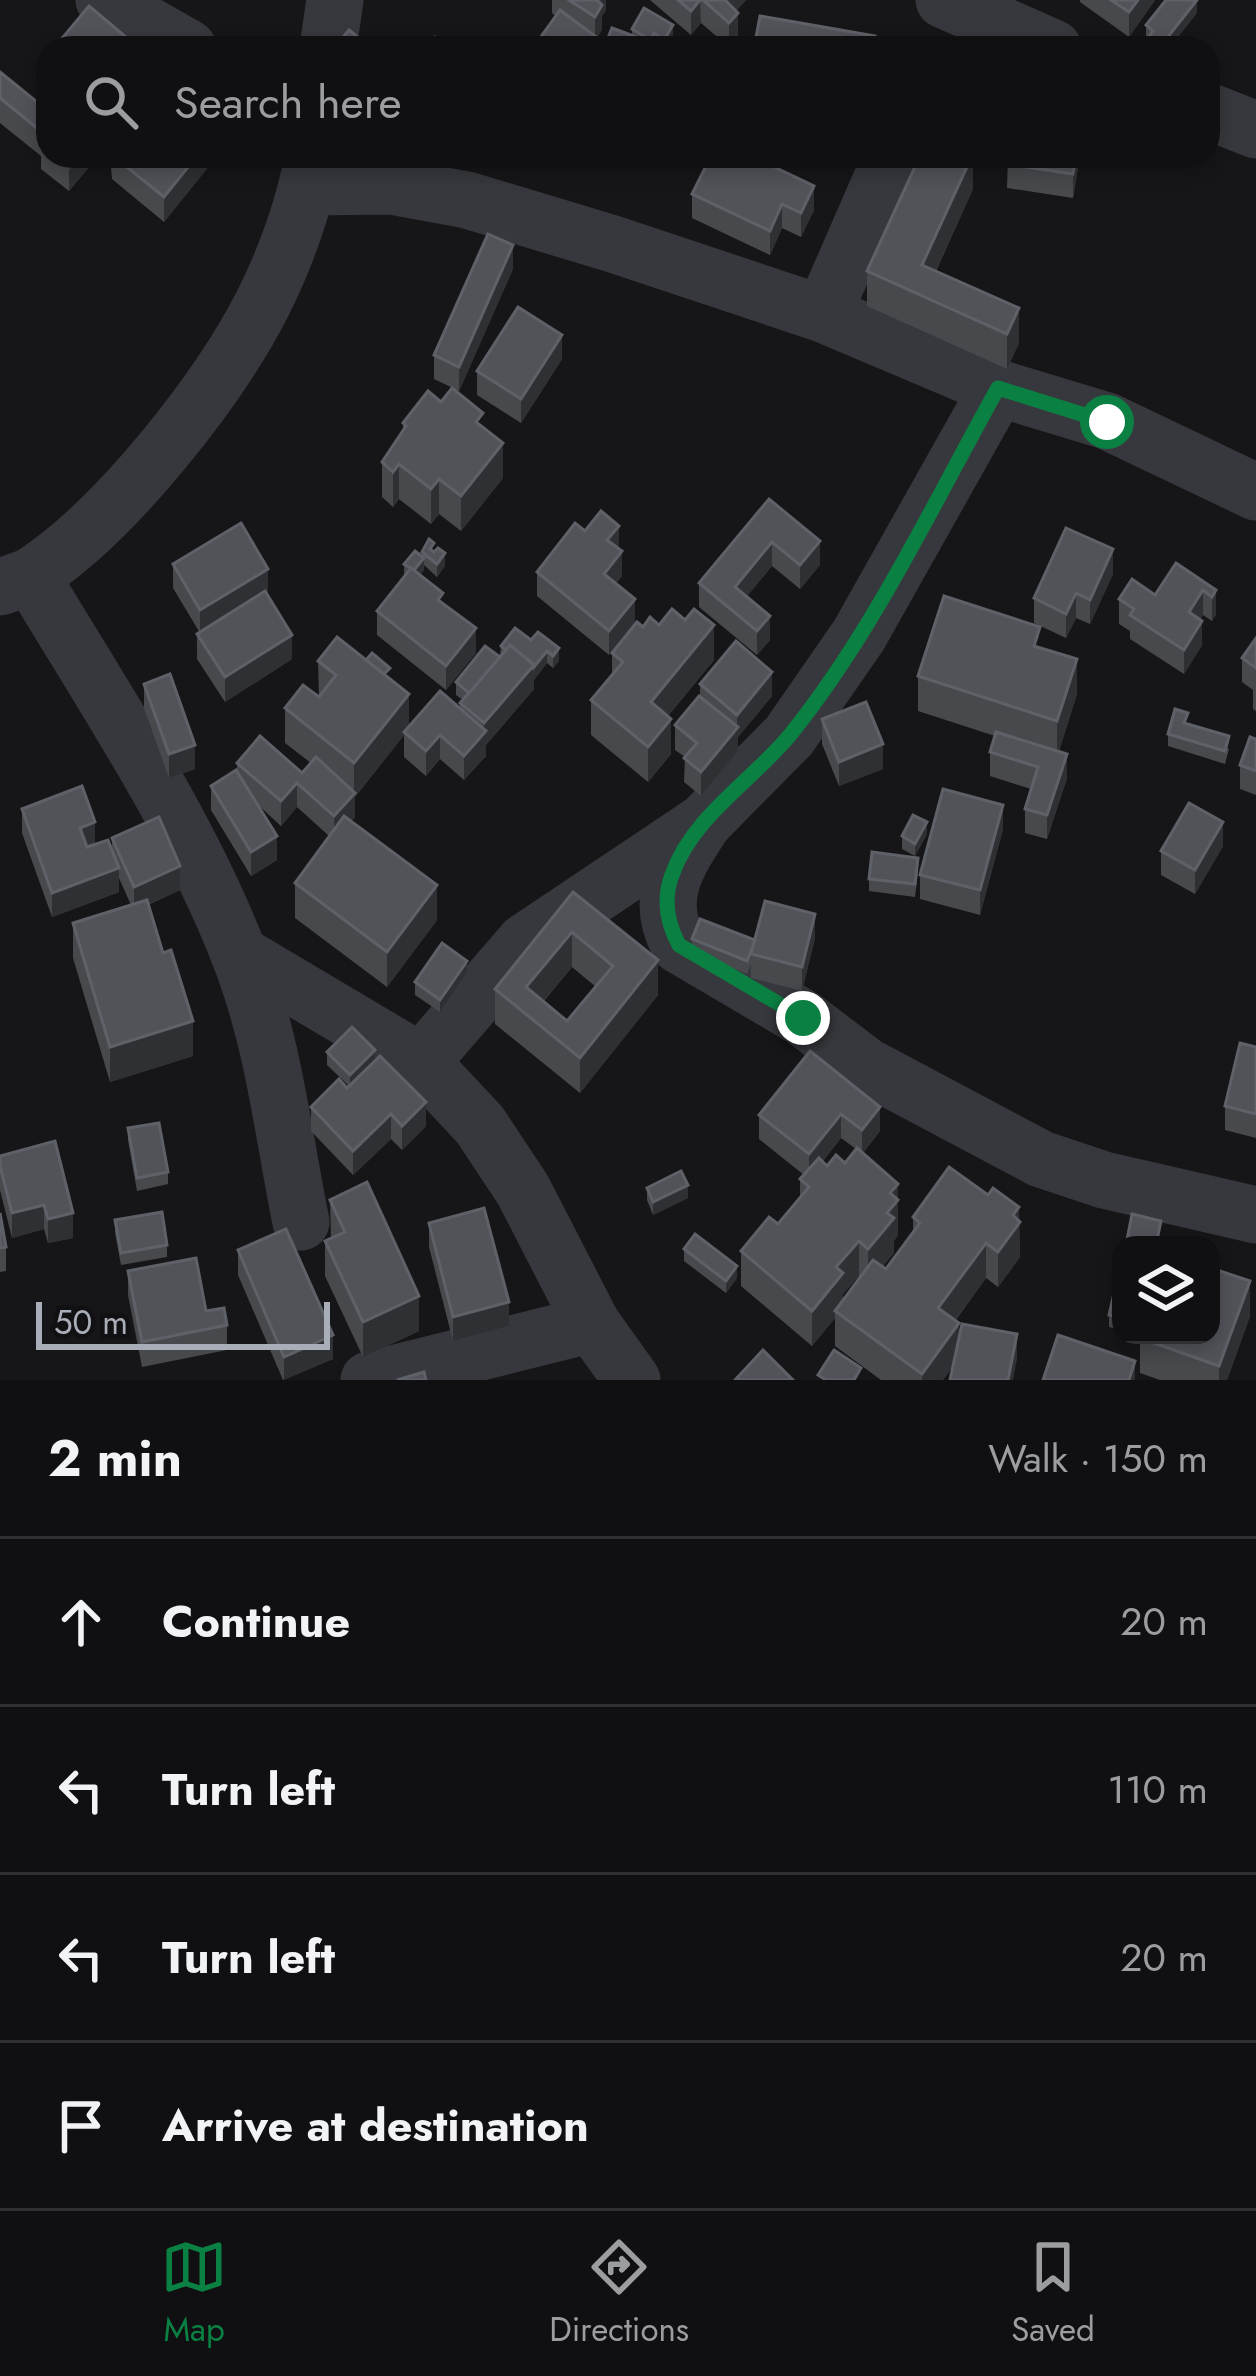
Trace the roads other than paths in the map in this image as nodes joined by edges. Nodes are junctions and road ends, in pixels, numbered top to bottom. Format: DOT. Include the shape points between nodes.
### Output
graph roads {
  1 [pos="104,0"];
  2 [pos="334,0"];
  3 [pos="950,14"];
  4 [pos="167,36"];
  5 [pos="330,36"];
  6 [pos="1017,36"];
  7 [pos="1220,116"];
  8 [pos="1256,130"];
  9 [pos="887,168"];
  10 [pos="310,171"];
  11 [pos="823,314"];
  12 [pos="998,388"];
  13 [pos="1256,492"];
  14 [pos="16,581"];
  15 [pos="704,822"];
  16 [pos="239,954"];
  17 [pos="421,1062"];
  18 [pos="1256,1215"];
  19 [pos="301,1222"];
  20 [pos="592,1324"];
  21 [pos="369,1380"];
  22 [pos="632,1380"];
  1 -- 4 [label="street"];
  2 -- 5 [label="street"];
  3 -- 6 [label="street"];
  7 -- 8 [label="street"];
  9 -- 11 [label="street"];
  10 -- 11 [label="street" via="467,200"];
  10 -- 14 [label="street" via="263,302 210,387 96,523"];
  11 -- 12 [label="street"];
  12 -- 13 [label="street" via="1107,422"];
  12 -- 15 [label="street" via="859,635 789,736"];
  14 -- 16 [label="street" via="178,826"];
  15 -- 17 [label="street" via="525,942"];
  15 -- 18 [label="street" via="667,893 668,926 679,945 803,1018 866,1066 1041,1159"];
  16 -- 17 [label="street"];
  16 -- 19 [label="street" via="262,1024"];
  17 -- 20 [label="street" via="480,1125 523,1190"];
  20 -- 21 [label="street"];
  20 -- 22 [label="street"];
}
